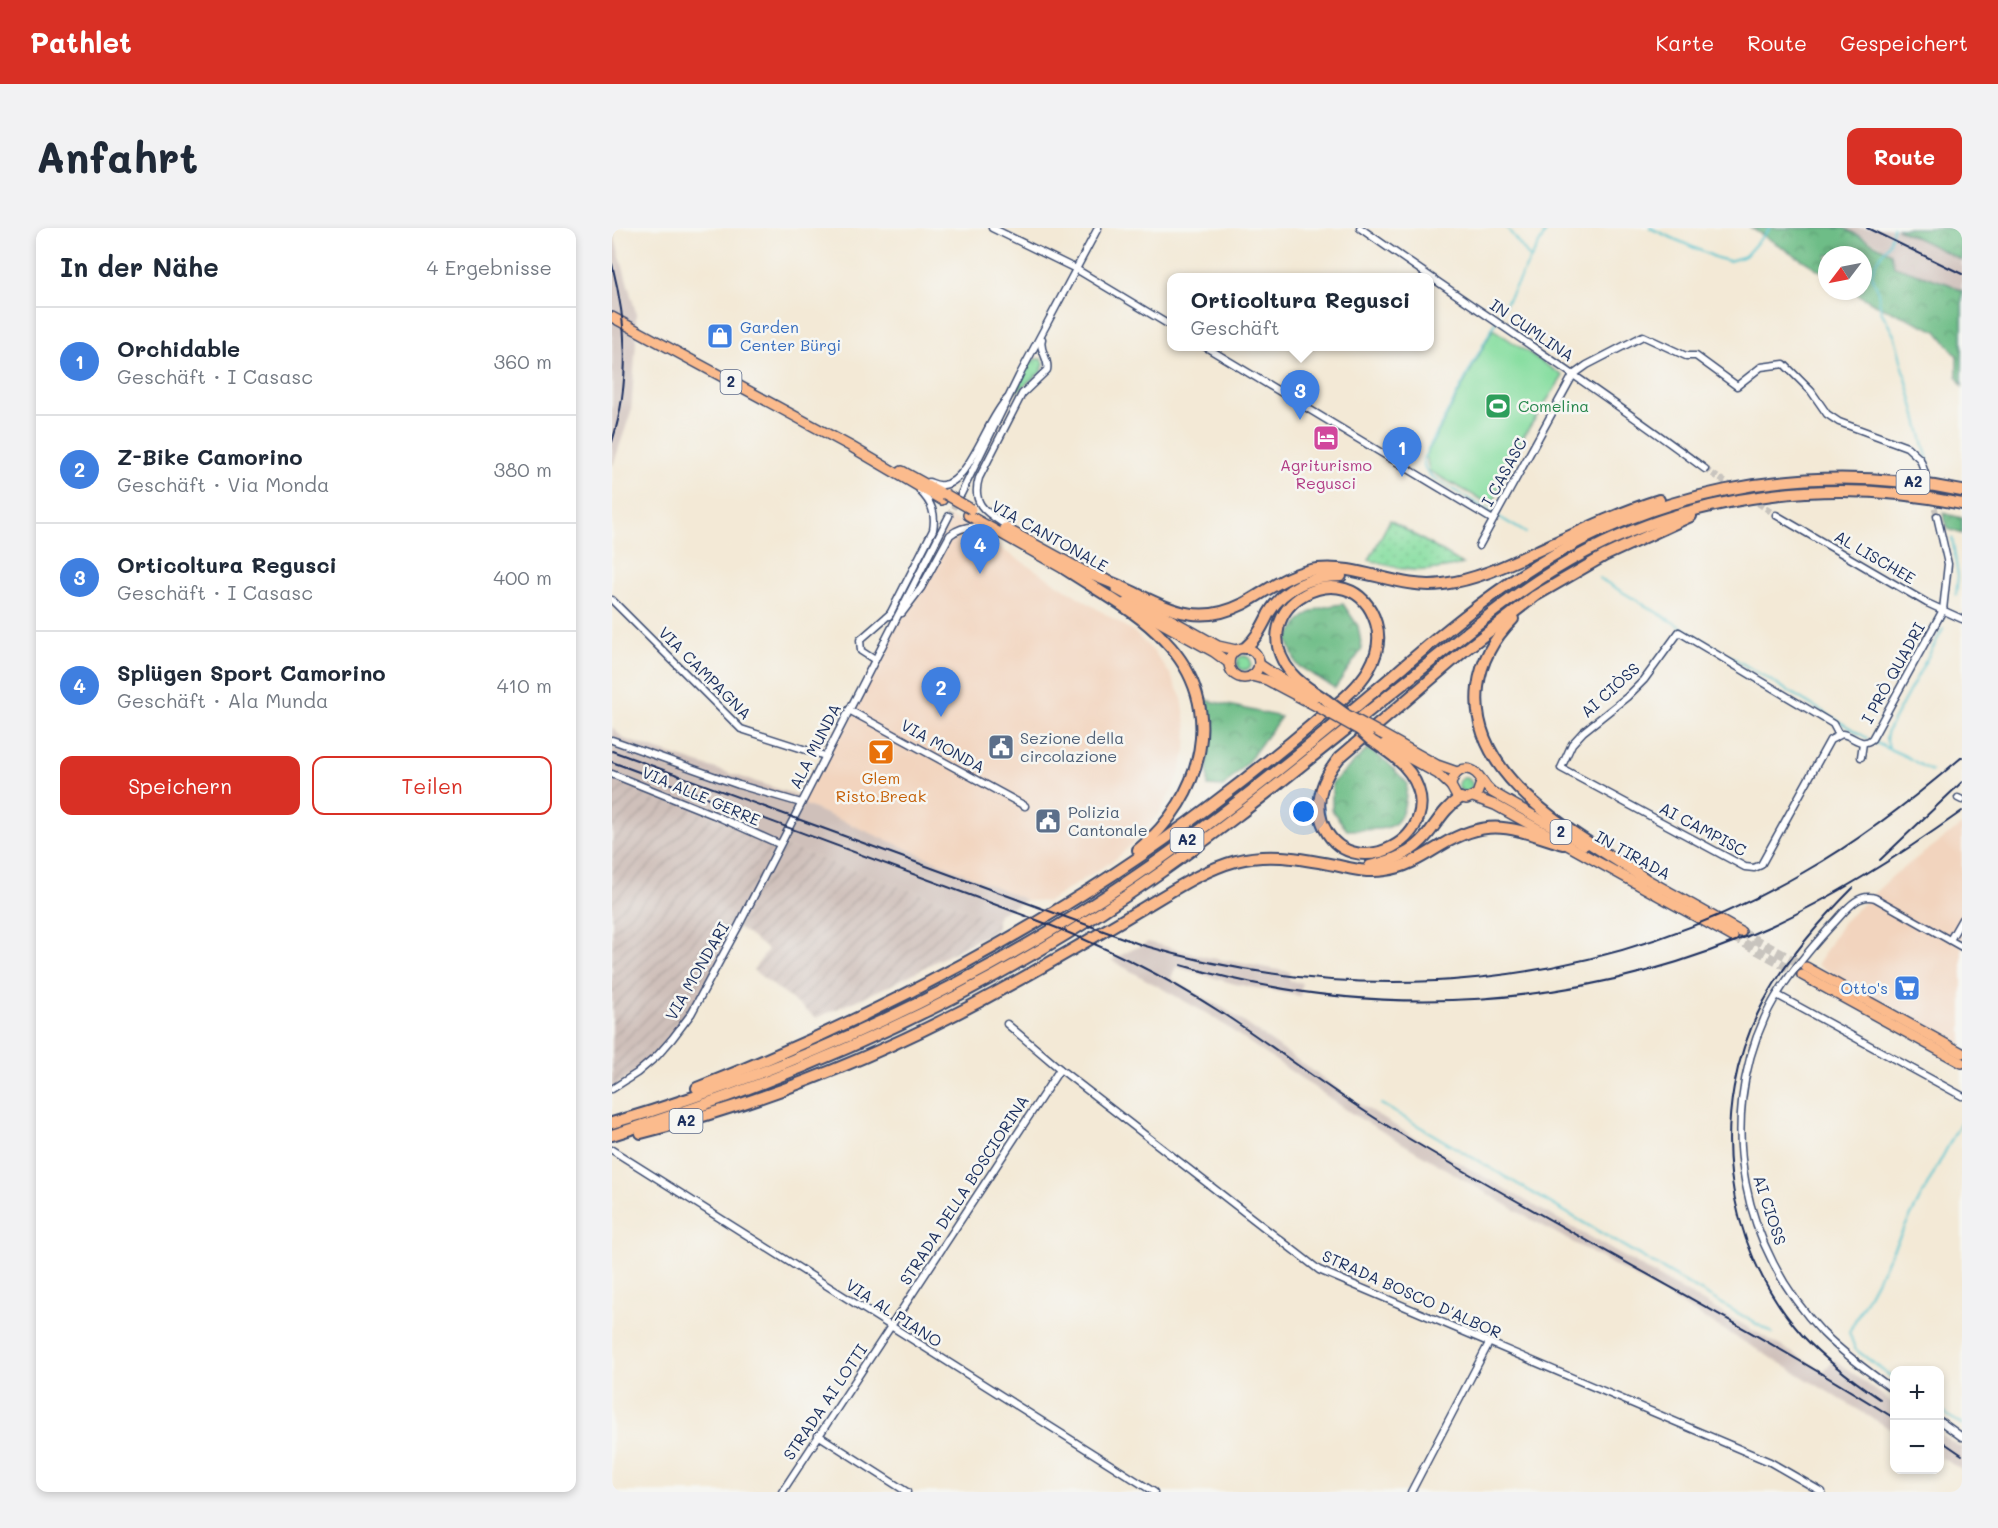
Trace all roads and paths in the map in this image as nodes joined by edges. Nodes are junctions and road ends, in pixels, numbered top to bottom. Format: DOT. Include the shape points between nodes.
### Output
graph roads {
  1 [pos="992,228"];
  2 [pos="1098,228"];
  3 [pos="1360,228"];
  4 [pos="1076,269"];
  5 [pos="1425,273"];
  6 [pos="1434,280"];
  7 [pos="612,317"];
  8 [pos="1167,325"];
  9 [pos="1046,329"];
  10 [pos="1213,351"];
  11 [pos="1045,357"];
  12 [pos="1029,358"];
  13 [pos="1573,375"];
  14 [pos="1022,394"];
  15 [pos="1007,399"];
  16 [pos="1004,409"];
  17 [pos="1705,469"];
  18 [pos="1925,473"];
  19 [pos="915,481"];
  20 [pos="1721,490"];
  21 [pos="1962,491"];
  22 [pos="961,494"];
  23 [pos="1724,503"];
  24 [pos="1962,504"];
  25 [pos="1776,515"];
  26 [pos="949,516"];
  27 [pos="1936,516"];
  28 [pos="1495,517"];
  29 [pos="1026,544"];
  30 [pos="1479,546"];
  31 [pos="1065,569"];
  32 [pos="1085,572"];
  33 [pos="1386,580"];
  34 [pos="1547,588"];
  35 [pos="908,596"];
  36 [pos="612,600"];
  37 [pos="1943,610"];
  38 [pos="889,616"];
  39 [pos="1962,619"];
  40 [pos="894,622"];
  41 [pos="1240,649"];
  42 [pos="875,660"];
  43 [pos="1229,663"];
  44 [pos="1259,664"];
  45 [pos="1251,676"];
  46 [pos="1322,703"];
  47 [pos="849,710"];
  48 [pos="1345,714"];
  49 [pos="1362,732"];
  50 [pos="1839,735"];
  51 [pos="1375,737"];
  52 [pos="612,740"];
  53 [pos="1863,743"];
  54 [pos="825,756"];
  55 [pos="1862,757"];
  56 [pos="1562,768"];
  57 [pos="1457,772"];
  58 [pos="612,774"];
  59 [pos="1481,783"];
  60 [pos="1451,786"];
  61 [pos="1460,798"];
  62 [pos="1473,798"];
  63 [pos="801,803"];
  64 [pos="1025,806"];
  65 [pos="779,844"];
  66 [pos="1563,844"];
  67 [pos="1349,868"];
  68 [pos="1644,878"];
  69 [pos="1095,884"];
  70 [pos="1962,919"];
  71 [pos="1950,940"];
  72 [pos="1962,947"];
  73 [pos="1779,996"];
  74 [pos="1007,1024"];
  75 [pos="1962,1053"];
  76 [pos="1962,1065"];
  77 [pos="1060,1069"];
  78 [pos="612,1089"];
  79 [pos="1962,1096"];
  80 [pos="612,1118"];
  81 [pos="612,1123"];
  82 [pos="612,1135"];
  83 [pos="612,1140"];
  84 [pos="612,1150"];
  85 [pos="891,1326"];
  86 [pos="1489,1342"];
  87 [pos="1890,1387"];
  88 [pos="1944,1424"];
  89 [pos="818,1435"];
  90 [pos="1962,1437"];
  91 [pos="782,1492"];
  92 [pos="907,1492"];
  93 [pos="1154,1492"];
  94 [pos="1411,1492"];
  95 [pos="1822,1492"];
  1 -- 4 [label="street"];
  2 -- 4 [label="street"];
  3 -- 5 [label="street, IN CUMLINA"];
  4 -- 8 [label="street"];
  4 -- 9 [label="street"];
  6 -- 13 [label="street, IN CUMLINA"];
  7 -- 19 [label="main road, VIA CANTONALE / 2"];
  9 -- 11 [label="street" via="1040,347"];
  9 -- 12 [label="street"];
  10 -- 28 [label="street, I CASASC"];
  11 -- 12 [label="street"];
  11 -- 14 [label="street" via="1047,370"];
  12 -- 15 [label="street"];
  13 -- 17 [label="street"];
  13 -- 18 [label="street, IN CUMLINA" via="1644,336 1686,356 1696,356 1737,386 1761,367 1782,364 1811,391 1830,417 1908,447 1917,454"];
  13 -- 28 [label="street, I CASASC"];
  14 -- 16 [label="street"];
  14 -- 29 [label="street" via="979,478 976,492 984,511"];
  15 -- 16 [label="street"];
  15 -- 19 [label="street" via="957,480 945,485"];
  16 -- 22 [label="street"];
  19 -- 29 [label="main road, VIA CANTONALE / 2"];
  19 -- 38 [label="street, ALA MUNDA" via="933,510 933,530"];
  20 -- 21 [label="highway, A2" via="1798,479 1851,478 1911,482"];
  20 -- 33 [label="highway, A2" via="1690,491 1643,505 1462,581 1425,586"];
  20 -- 81 [label="highway, A2" via="1655,508 1612,525 1521,575 1204,828 1119,888 1029,944 927,999 819,1049"];
  23 -- 24 [label="highway, A2" via="1772,495 1844,491 1905,494"];
  23 -- 34 [label="highway, A2" via="1604,556"];
  23 -- 82 [label="highway, A2" via="1631,531 1536,580 1202,844 1020,962 921,1015 815,1063"];
  25 -- 37 [label="street, AL LISCHEE"];
  26 -- 35 [label="street, ALA MUNDA"];
  27 -- 37 [label="street" via="1948,564"];
  28 -- 30 [label="street, I CASASC"];
  29 -- 31 [label="main road, VIA CANTONALE / 2"];
  29 -- 32 [label="main road, VIA CANTONALE / 2"];
  29 -- 40 [label="street, ALA MUNDA" via="984,528 957,530 947,539 921,588"];
  31 -- 43 [label="main road, VIA CANTONALE / 2"];
  31 -- 69 [label="highway, A2" via="1166,641 1191,678 1201,713 1199,757 1184,796 1149,840"];
  32 -- 33 [label="highway, A2" via="1165,608 1199,615 1229,610 1287,578 1312,570 1348,571"];
  32 -- 41 [label="main road, VIA CANTONALE / 2" via="1218,646"];
  33 -- 41 [label="highway, A2" via="1334,576 1303,583 1279,600 1256,637"];
  34 -- 51 [label="highway, A2" via="1358,739 1329,772 1319,803 1325,827 1343,846 1354,852 1374,854 1392,849 1409,834 1420,801 1409,773"];
  34 -- 68 [label="highway, A2" via="1506,625 1486,656 1477,699 1482,731 1496,762 1525,794"];
  35 -- 38 [label="street, ALA MUNDA"];
  35 -- 40 [label="street, ALA MUNDA"];
  36 -- 54 [label="street, VIA CAMPAGNA" via="741,729"];
  37 -- 39 [label="street, AL LISCHEE"];
  37 -- 53 [label="street, I PRÒ QUADRI" via="1872,739"];
  38 -- 42 [label="street, ALA MUNDA" via="860,640 861,651"];
  40 -- 42 [label="street, ALA MUNDA"];
  41 -- 43 [label="main road"];
  41 -- 44 [label="main road" via="1256,653"];
  42 -- 47 [label="street, ALA MUNDA"];
  43 -- 45 [label="main road" via="1238,676"];
  44 -- 45 [label="main road"];
  44 -- 46 [label="main road"];
  45 -- 46 [label="main road"];
  46 -- 48 [label="highway, A2, bridge"];
  46 -- 49 [label="main road, bridge"];
  46 -- 69 [label="highway, A2" via="1290,671 1280,653 1278,632 1285,612 1298,597 1314,589 1332,587 1349,591 1360,599 1377,625 1375,656 1360,682 1228,792"];
  47 -- 54 [label="street, ALA MUNDA"];
  47 -- 64 [label="street, VIA MONDA"];
  48 -- 51 [label="main road, bridge"];
  49 -- 51 [label="highway, A2, bridge"];
  50 -- 53 [label="street"];
  50 -- 56 [label="street, AI CIÒSS" via="1833,724 1679,632 1644,680 1572,744"];
  50 -- 56 [label="street, AI CAMPISC" via="1828,743 1764,862 1754,868"];
  51 -- 57 [label="main road"];
  51 -- 60 [label="main road" via="1438,774"];
  52 -- 63 [label="street"];
  53 -- 55 [label="street"];
  54 -- 63 [label="street, ALA MUNDA"];
  57 -- 59 [label="main road" via="1471,770"];
  57 -- 60 [label="main road"];
  58 -- 65 [label="street, VIA ALLE GERRE"];
  59 -- 62 [label="main road"];
  59 -- 68 [label="main road, IN TIRADA / 2"];
  60 -- 61 [label="main road"];
  61 -- 62 [label="main road"];
  61 -- 67 [label="highway, A2" via="1404,855 1377,865"];
  62 -- 66 [label="main road, 2" via="1495,805"];
  63 -- 65 [label="street, ALA MUNDA"];
  65 -- 78 [label="street, VIA MONDARI" via="682,1027 649,1064"];
  66 -- 67 [label="highway, A2" via="1514,828 1485,827 1462,834 1401,867 1376,871"];
  66 -- 68 [label="main road, IN TIRADA / 2" via="1737,934"];
  67 -- 83 [label="highway, A2" via="1272,856 1224,865 985,999 877,1053 768,1096"];
  69 -- 80 [label="highway, A2" via="968,960 860,1016 720,1079"];
  70 -- 71 [label="street"];
  71 -- 72 [label="street"];
  71 -- 73 [label="street, AI CIOSS" via="1875,898 1861,897 1807,955"];
  73 -- 79 [label="street"];
  73 -- 87 [label="street, AI CIOSS" via="1756,1039 1743,1090 1739,1130 1750,1201 1774,1264 1809,1317 1850,1358"];
  74 -- 77 [label="street, STRADA BOSCO D'ALBOR"];
  75 -- 76 [label="main road" via="1804,971"];
  77 -- 85 [label="street, STRADA DELLA BOSCIORINA"];
  77 -- 86 [label="street, STRADA BOSCO D'ALBOR" via="1319,1270"];
  84 -- 85 [label="street, VIA AL PIANO"];
  85 -- 89 [label="street, STRADA AI LOTTI"];
  85 -- 93 [label="street, VIA AL PIANO"];
  86 -- 94 [label="street"];
  86 -- 95 [label="street, STRADA BOSCO D'ALBOR" via="1770,1462"];
  88 -- 90 [label="street"];
  89 -- 91 [label="street, STRADA AI LOTTI"];
  89 -- 92 [label="street"];
}
